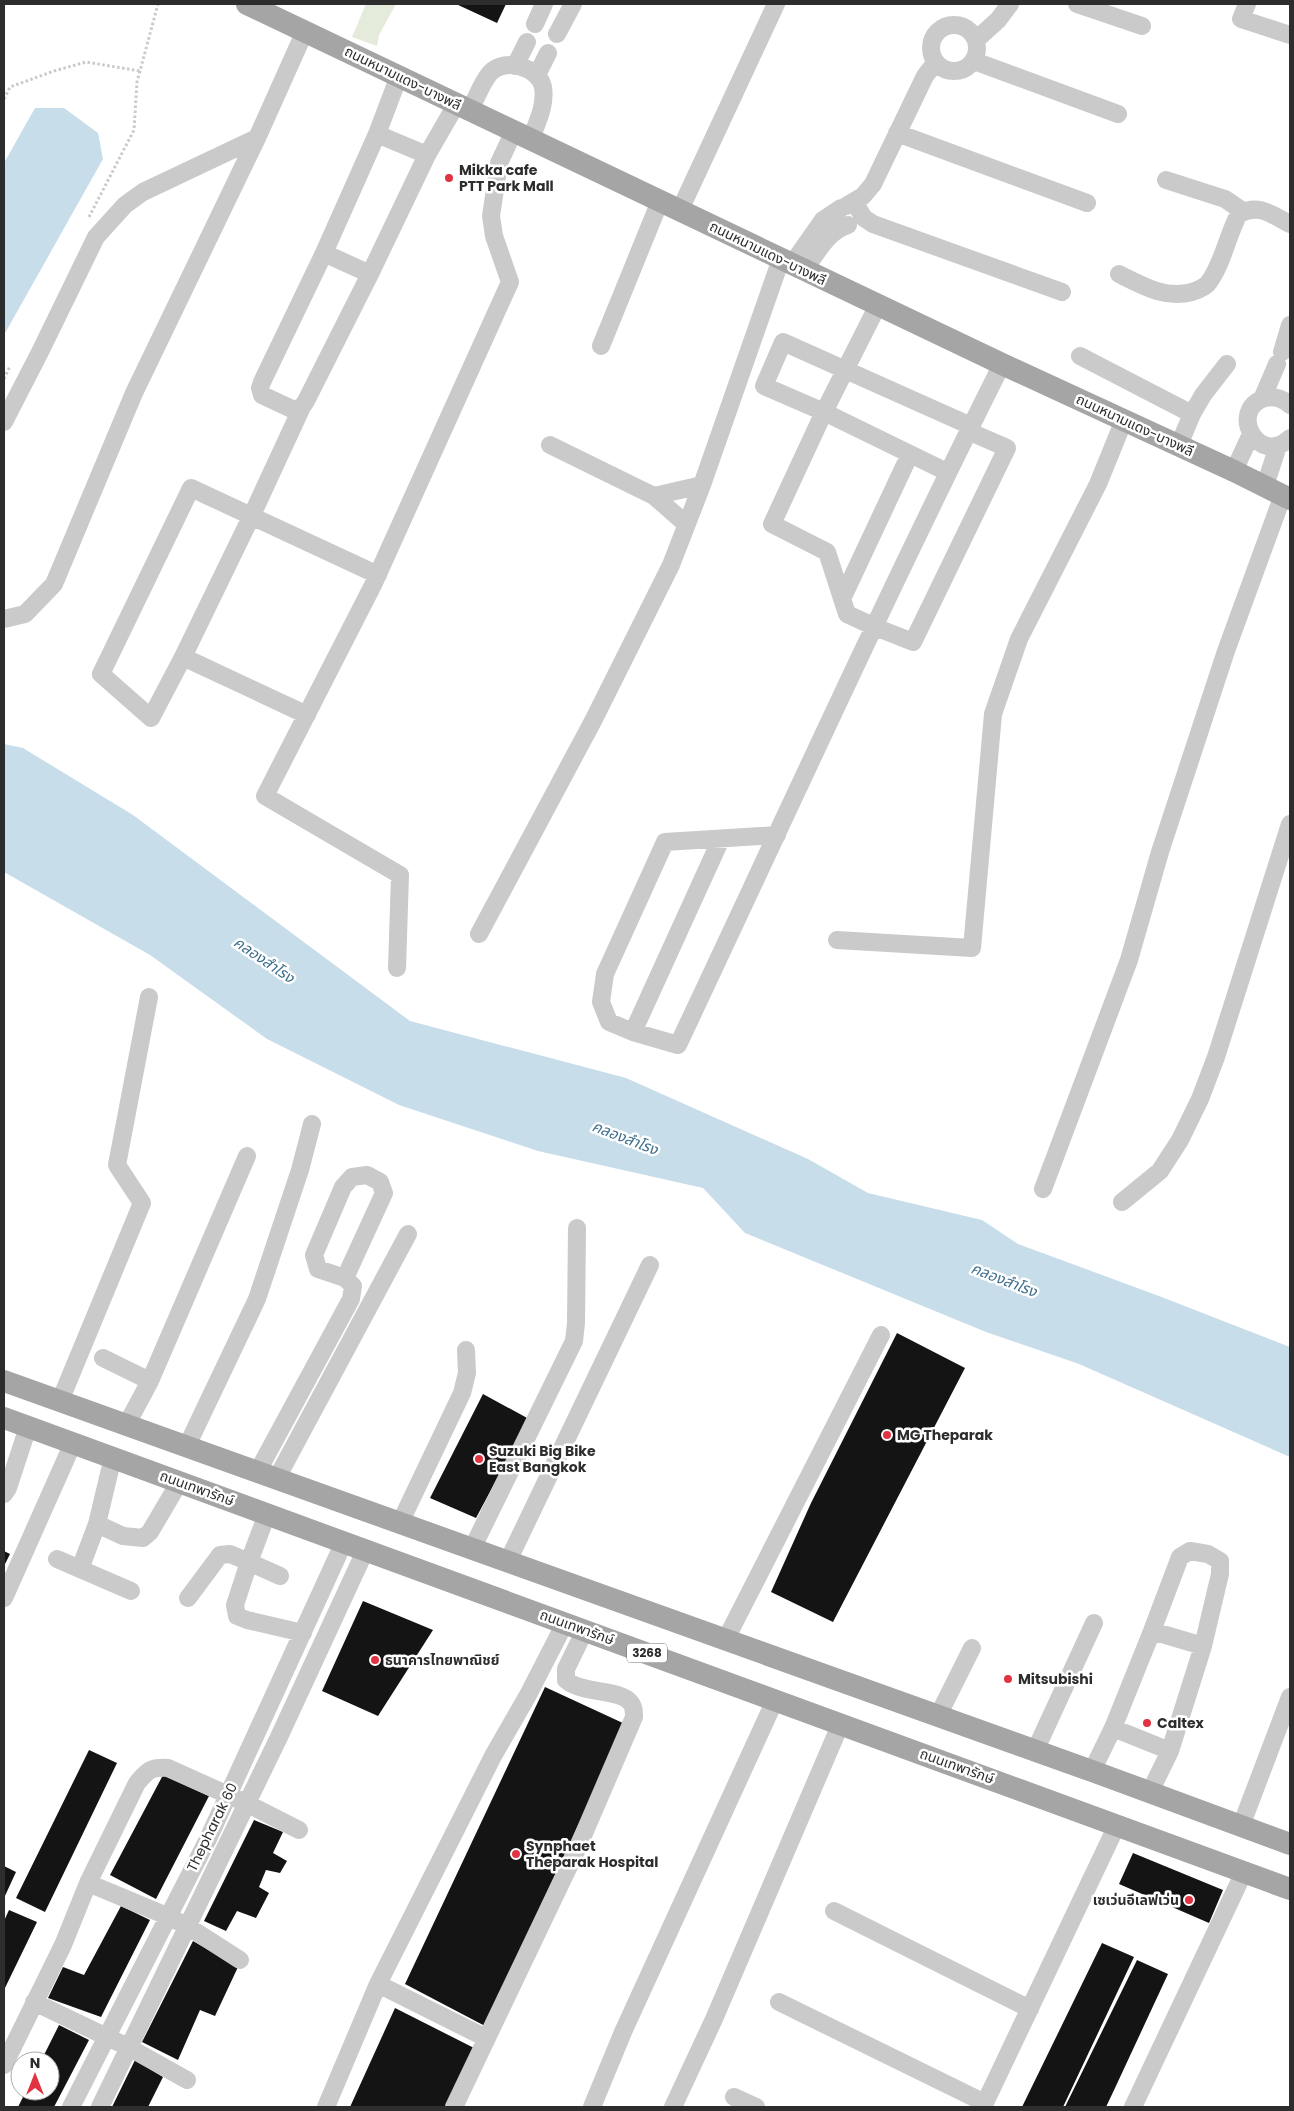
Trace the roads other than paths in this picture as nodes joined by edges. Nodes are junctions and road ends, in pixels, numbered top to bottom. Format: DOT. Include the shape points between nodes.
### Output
graph roads {
  1 [pos="247,4"];
  2 [pos="544,4"];
  3 [pos="776,4"];
  4 [pos="1010,4"];
  5 [pos="1077,4"];
  6 [pos="1247,4"];
  7 [pos="568,6"];
  8 [pos="535,24"];
  9 [pos="1142,26"];
  10 [pos="305,31"];
  11 [pos="556,34"];
  12 [pos="1290,35"];
  13 [pos="976,39"];
  14 [pos="527,42"];
  15 [pos="548,53"];
  16 [pos="974,61"];
  17 [pos="935,62"];
  18 [pos="515,66"];
  19 [pos="537,75"];
  20 [pos="399,76"];
  21 [pos="463,107"];
  22 [pos="1118,114"];
  23 [pos="898,133"];
  24 [pos="377,134"];
  25 [pos="522,135"];
  26 [pos="257,138"];
  27 [pos="427,155"];
  28 [pos="1166,180"];
  29 [pos="873,184"];
  30 [pos="1087,203"];
  31 [pos="670,206"];
  32 [pos="847,206"];
  33 [pos="1244,212"];
  34 [pos="855,222"];
  35 [pos="1290,224"];
  36 [pos="324,253"];
  37 [pos="793,264"];
  38 [pos="370,274"];
  39 [pos="1119,274"];
  40 [pos="1062,292"];
  41 [pos="878,305"];
  42 [pos="1290,326"];
  43 [pos="601,346"];
  44 [pos="1080,356"];
  45 [pos="1002,364"];
  46 [pos="1228,364"];
  47 [pos="845,370"];
  48 [pos="1262,399"];
  49 [pos="1290,405"];
  50 [pos="302,407"];
  51 [pos="824,412"];
  52 [pos="1192,414"];
  53 [pos="1124,420"];
  54 [pos="4,422"];
  55 [pos="969,428"];
  56 [pos="1250,434"];
  57 [pos="1284,442"];
  58 [pos="550,445"];
  59 [pos="1179,445"];
  60 [pos="910,454"];
  61 [pos="1234,471"];
  62 [pos="948,472"];
  63 [pos="702,484"];
  64 [pos="1279,494"];
  65 [pos="654,496"];
  66 [pos="252,515"];
  67 [pos="686,524"];
  68 [pos="378,575"];
  69 [pos="842,599"];
  70 [pos="4,619"];
  71 [pos="875,627"];
  72 [pos="184,658"];
  73 [pos="307,715"];
  74 [pos="1290,824"];
  75 [pos="777,835"];
  76 [pos="721,839"];
  77 [pos="479,934"];
  78 [pos="837,940"];
  79 [pos="396,968"];
  80 [pos="149,997"];
  81 [pos="634,1032"];
  82 [pos="312,1124"];
  83 [pos="247,1156"];
  84 [pos="1043,1190"];
  85 [pos="1122,1202"];
  86 [pos="576,1228"];
  87 [pos="408,1234"];
  88 [pos="650,1265"];
  89 [pos="345,1278"];
  90 [pos="881,1335"];
  91 [pos="466,1350"];
  92 [pos="103,1358"];
  93 [pos="4,1381"];
  94 [pos="150,1381"];
  95 [pos="60,1401"];
  96 [pos="4,1418"];
  97 [pos="126,1424"];
  98 [pos="28,1427"];
  99 [pos="73,1443"];
  100 [pos="186,1446"];
  101 [pos="114,1457"];
  102 [pos="267,1475"];
  103 [pos="180,1481"];
  104 [pos="4,1494"];
  105 [pos="267,1514"];
  106 [pos="400,1523"];
  107 [pos="97,1524"];
  108 [pos="344,1542"];
  109 [pos="472,1549"];
  110 [pos="366,1550"];
  111 [pos="57,1559"];
  112 [pos="508,1561"];
  113 [pos="249,1562"];
  114 [pos="80,1569"];
  115 [pos="280,1576"];
  116 [pos="131,1591"];
  117 [pos="4,1598"];
  118 [pos="188,1598"];
  119 [pos="1094,1623"];
  120 [pos="575,1626"];
  121 [pos="1152,1631"];
  122 [pos="303,1632"];
  123 [pos="726,1639"];
  124 [pos="1203,1646"];
  125 [pos="972,1648"];
  126 [pos="1290,1697"];
  127 [pos="775,1700"];
  128 [pos="938,1716"];
  129 [pos="841,1723"];
  130 [pos="259,1727"];
  131 [pos="1113,1728"];
  132 [pos="279,1737"];
  133 [pos="1035,1751"];
  134 [pos="1170,1751"];
  135 [pos="1092,1771"];
  136 [pos="1150,1792"];
  137 [pos="227,1796"];
  138 [pos="246,1803"];
  139 [pos="1117,1825"];
  140 [pos="1241,1826"];
  141 [pos="299,1830"];
  142 [pos="1290,1844"];
  143 [pos="1244,1872"];
  144 [pos="88,1883"];
  145 [pos="1290,1889"];
  146 [pos="834,1911"];
  147 [pos="167,1916"];
  148 [pos="186,1926"];
  149 [pos="240,1960"];
  150 [pos="378,1984"];
  151 [pos="34,2002"];
  152 [pos="779,2002"];
  153 [pos="1030,2009"];
  154 [pos="106,2037"];
  155 [pos="486,2038"];
  156 [pos="128,2047"];
  157 [pos="4,2065"];
  158 [pos="187,2080"];
  159 [pos="734,2097"];
  160 [pos="984,2105"];
  161 [pos="71,2107"];
  162 [pos="100,2107"];
  163 [pos="326,2107"];
  164 [pos="454,2107"];
  165 [pos="592,2107"];
  166 [pos="672,2107"];
  167 [pos="756,2107"];
  168 [pos="1133,2107"];
  1 -- 10 [label="main road, ถนนหนามแดง-บางพลี"];
  2 -- 8 [label="street"];
  3 -- 31 [label="street"];
  4 -- 13 [label="street" via="998,20"];
  5 -- 9 [label="street"];
  6 -- 12 [label="street" via="1241,19"];
  7 -- 11 [label="street"];
  10 -- 20 [label="main road, ถนนหนามแดง-บางพลี"];
  10 -- 26 [label="street"];
  13 -- 16 [label="street" via="978,50"];
  13 -- 17 [label="street" via="970,30 948,25 932,40 930,52"];
  14 -- 18 [label="street"];
  15 -- 19 [label="street"];
  16 -- 17 [label="street" via="966,69 955,72 944,70"];
  16 -- 22 [label="street"];
  17 -- 23 [label="street"];
  18 -- 19 [label="street"];
  18 -- 21 [label="street" via="497,66"];
  19 -- 25 [label="street" via="543,84 543,108"];
  20 -- 21 [label="main road, ถนนหนามแดง-บางพลี"];
  20 -- 24 [label="street"];
  21 -- 25 [label="main road, ถนนหนามแดง-บางพลี"];
  21 -- 27 [label="street"];
  23 -- 29 [label="street"];
  23 -- 30 [label="street"];
  24 -- 27 [label="street"];
  24 -- 36 [label="street"];
  25 -- 31 [label="main road, ถนนหนามแดง-บางพลี"];
  25 -- 68 [label="street" via="499,163 491,216 494,236 510,282"];
  26 -- 54 [label="street" via="143,192 125,205 96,237"];
  26 -- 70 [label="street" via="134,393 54,584 25,614"];
  27 -- 38 [label="street"];
  28 -- 33 [label="street" via="1225,199"];
  29 -- 32 [label="street" via="863,196"];
  29 -- 34 [label="street" via="871,210"];
  31 -- 37 [label="main road, ถนนหนามแดง-บางพลี"];
  31 -- 43 [label="street"];
  32 -- 34 [label="street"];
  32 -- 37 [label="street" via="823,220"];
  33 -- 35 [label="street" via="1262,210"];
  33 -- 39 [label="street" via="1239,214 1208,284 1196,291 1167,294"];
  34 -- 37 [label="street" via="839,228"];
  34 -- 40 [label="street" via="873,224"];
  36 -- 38 [label="street"];
  36 -- 50 [label="street" via="260,388 262,395 294,410"];
  37 -- 41 [label="main road, ถนนหนามแดง-บางพลี"];
  37 -- 63 [label="street"];
  38 -- 50 [label="street"];
  41 -- 45 [label="main road, ถนนหนามแดง-บางพลี"];
  41 -- 47 [label="street"];
  42 -- 48 [label="street"];
  44 -- 52 [label="street"];
  45 -- 53 [label="main road, ถนนหนามแดง-บางพลี"];
  45 -- 55 [label="street"];
  46 -- 52 [label="street"];
  47 -- 51 [label="street"];
  47 -- 51 [label="street" via="783,342 764,386"];
  47 -- 55 [label="street"];
  48 -- 49 [label="street" via="1278,398"];
  48 -- 56 [label="street" via="1250,410"];
  50 -- 66 [label="street"];
  51 -- 60 [label="street"];
  51 -- 69 [label="street" via="772,524 827,552"];
  52 -- 59 [label="street"];
  53 -- 59 [label="main road, ถนนหนามแดง-บางพลี"];
  53 -- 78 [label="street" via="1098,484 1019,639 993,714 972,948"];
  55 -- 62 [label="street"];
  55 -- 71 [label="street" via="1007,448 913,642"];
  56 -- 57 [label="street" via="1266,446"];
  56 -- 61 [label="street"];
  57 -- 64 [label="street"];
  58 -- 65 [label="street"];
  59 -- 61 [label="main road, ถนนหนามแดง-บางพลี"];
  60 -- 62 [label="street"];
  60 -- 69 [label="street"];
  61 -- 64 [label="main road, ถนนหนามแดง-บางพลี"];
  62 -- 71 [label="street"];
  63 -- 65 [label="street"];
  63 -- 67 [label="street"];
  64 -- 84 [label="street" via="1160,852 1129,960"];
  65 -- 67 [label="street"];
  66 -- 68 [label="street"];
  66 -- 72 [label="street"];
  66 -- 72 [label="street" via="191,488 101,674 151,718"];
  67 -- 77 [label="street" via="671,565 594,721"];
  68 -- 73 [label="street"];
  69 -- 71 [label="street" via="847,614"];
  71 -- 75 [label="street"];
  72 -- 73 [label="street"];
  73 -- 79 [label="street" via="265,796 400,875"];
  74 -- 85 [label="street" via="1200,1099 1160,1171"];
  75 -- 76 [label="street"];
  75 -- 81 [label="street" via="678,1045"];
  76 -- 81 [label="street"];
  76 -- 81 [label="street" via="665,842 605,974 601,1002 609,1022"];
  80 -- 95 [label="street" via="117,1165 142,1203"];
  82 -- 100 [label="street" via="300,1170 256,1300"];
  83 -- 94 [label="street"];
  86 -- 109 [label="street" via="574,1341"];
  87 -- 102 [label="street"];
  88 -- 112 [label="street"];
  89 -- 89 [label="street" via="384,1193 380,1182 366,1175 352,1177 343,1187 314,1255 318,1269"];
  89 -- 102 [label="street" via="353,1286 351,1299"];
  90 -- 123 [label="street"];
  91 -- 106 [label="street" via="462,1393"];
  92 -- 94 [label="street"];
  93 -- 95 [label="main road"];
  94 -- 97 [label="street"];
  95 -- 97 [label="main road"];
  96 -- 98 [label="main road, ถนนเทพารักษ์ / 3268"];
  97 -- 100 [label="main road"];
  98 -- 99 [label="main road, ถนนเทพารักษ์ / 3268"];
  98 -- 104 [label="street"];
  99 -- 101 [label="main road, ถนนเทพารักษ์ / 3268"];
  99 -- 117 [label="street"];
  100 -- 102 [label="main road"];
  101 -- 103 [label="main road, ถนนเทพารักษ์ / 3268"];
  101 -- 107 [label="street"];
  102 -- 106 [label="main road"];
  103 -- 105 [label="main road, ถนนเทพารักษ์ / 3268"];
  103 -- 107 [label="street" via="150,1532 143,1538 124,1536"];
  105 -- 108 [label="main road, ถนนเทพารักษ์ / 3268"];
  105 -- 113 [label="street"];
  106 -- 109 [label="main road"];
  107 -- 114 [label="street"];
  108 -- 110 [label="main road, ถนนเทพารักษ์ / 3268"];
  108 -- 122 [label="street, Thepharak 60"];
  109 -- 112 [label="main road"];
  110 -- 120 [label="main road, ถนนเทพารักษ์ / 3268"];
  110 -- 132 [label="street, Thepharak 60"];
  111 -- 114 [label="street"];
  112 -- 123 [label="main road"];
  113 -- 115 [label="street"];
  113 -- 118 [label="street" via="230,1554 220,1555"];
  113 -- 122 [label="street" via="235,1605 237,1616"];
  114 -- 116 [label="street"];
  119 -- 133 [label="street"];
  120 -- 127 [label="main road, ถนนเทพารักษ์ / 3268"];
  120 -- 150 [label="street" via="528,1695 493,1756"];
  120 -- 155 [label="street" via="566,1680 574,1686 629,1700 634,1717 579,1845"];
  121 -- 124 [label="street"];
  121 -- 124 [label="street" via="1180,1557 1190,1551 1208,1554 1220,1561 1220,1574"];
  121 -- 131 [label="street"];
  122 -- 130 [label="street, Thepharak 60"];
  123 -- 128 [label="main road"];
  124 -- 134 [label="street"];
  125 -- 128 [label="street"];
  126 -- 140 [label="street"];
  127 -- 129 [label="main road, ถนนเทพารักษ์ / 3268"];
  127 -- 165 [label="street"];
  128 -- 133 [label="main road"];
  129 -- 139 [label="main road, ถนนเทพารักษ์ / 3268"];
  129 -- 166 [label="street" via="714,2019"];
  130 -- 132 [label="street"];
  130 -- 137 [label="street, Thepharak 60"];
  131 -- 134 [label="street"];
  131 -- 135 [label="street"];
  132 -- 138 [label="street, Thepharak 60"];
  133 -- 135 [label="main road"];
  134 -- 136 [label="street"];
  135 -- 136 [label="main road"];
  136 -- 140 [label="main road"];
  137 -- 138 [label="street"];
  137 -- 144 [label="street" via="168,1768 155,1767 146,1772 137,1783"];
  137 -- 147 [label="street, Thepharak 60"];
  138 -- 141 [label="street"];
  138 -- 148 [label="street, Thepharak 60"];
  139 -- 143 [label="main road, ถนนเทพารักษ์ / 3268"];
  139 -- 153 [label="street"];
  140 -- 142 [label="main road"];
  143 -- 145 [label="main road, ถนนเทพารักษ์ / 3268"];
  143 -- 168 [label="street"];
  144 -- 147 [label="street"];
  144 -- 151 [label="street"];
  146 -- 153 [label="street"];
  147 -- 148 [label="street"];
  147 -- 154 [label="street, Thepharak 60"];
  148 -- 149 [label="street"];
  148 -- 156 [label="street, Thepharak 60"];
  150 -- 155 [label="street"];
  150 -- 163 [label="street"];
  151 -- 154 [label="street"];
  151 -- 157 [label="street"];
  152 -- 160 [label="street"];
  153 -- 160 [label="street"];
  154 -- 156 [label="street"];
  154 -- 161 [label="street, Thepharak 60"];
  155 -- 164 [label="street"];
  156 -- 158 [label="street"];
  156 -- 162 [label="street, Thepharak 60"];
  159 -- 167 [label="street"];
}
